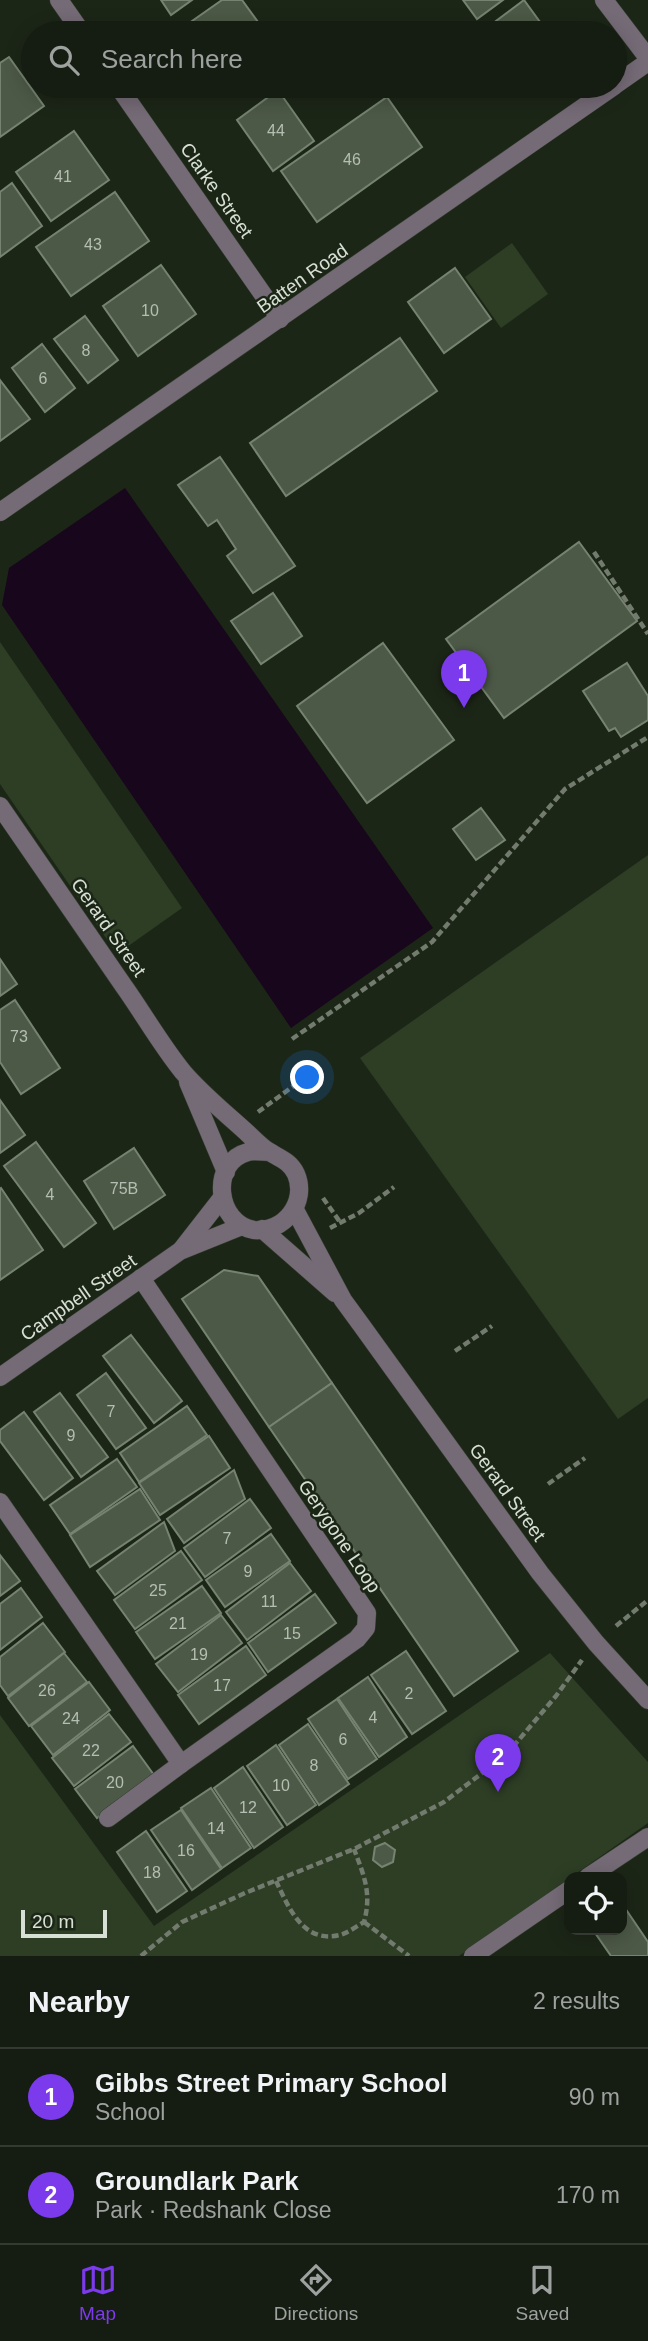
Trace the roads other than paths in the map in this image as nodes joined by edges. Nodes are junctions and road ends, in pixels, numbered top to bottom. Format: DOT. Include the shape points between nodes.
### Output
graph roads {
  1 [pos="59,0"];
  2 [pos="604,0"];
  3 [pos="74,21"];
  4 [pos="619,21"];
  5 [pos="627,31"];
  6 [pos="648,60"];
  7 [pos="627,75"];
  8 [pos="126,98"];
  9 [pos="595,98"];
  10 [pos="280,319"];
  11 [pos="7,508"];
  12 [pos="0,518"];
  13 [pos="0,806"];
  14 [pos="183,1072"];
  15 [pos="269,1152"];
  16 [pos="226,1172"];
  17 [pos="221,1199"];
  18 [pos="295,1210"];
  19 [pos="242,1226"];
  20 [pos="262,1230"];
  21 [pos="180,1251"];
  22 [pos="141,1278"];
  23 [pos="343,1300"];
  24 [pos="0,1377"];
  25 [pos="0,1502"];
  26 [pos="648,1700"];
  27 [pos="181,1764"];
  28 [pos="108,1818"];
  29 [pos="648,1837"];
  30 [pos="596,1872"];
  31 [pos="564,1893"];
  32 [pos="473,1956"];
  1 -- 3 [label="street"];
  2 -- 4 [label="street"];
  5 -- 6 [label="street"];
  6 -- 7 [label="street, Batten Road"];
  8 -- 10 [label="street, Clarke Street"];
  9 -- 10 [label="street, Batten Road"];
  10 -- 11 [label="street, Batten Road"];
  11 -- 12 [label="street, Batten Road"];
  13 -- 14 [label="street, Gerard Street"];
  14 -- 15 [label="street, Gerard Street"];
  14 -- 16 [label="street, Gerard Street"];
  15 -- 16 [label="street" via="248,1152 234,1159"];
  15 -- 18 [label="street" via="292,1167 297,1176 300,1195"];
  16 -- 17 [label="street"];
  17 -- 19 [label="street"];
  17 -- 21 [label="street, Campbell Street"];
  18 -- 20 [label="street" via="284,1222"];
  18 -- 23 [label="street, Gerard Street"];
  19 -- 20 [label="street"];
  19 -- 21 [label="street, Campbell Street"];
  20 -- 23 [label="street, Gerard Street"];
  21 -- 22 [label="street, Campbell Street"];
  22 -- 24 [label="street, Campbell Street"];
  22 -- 27 [label="street, Gerygone Loop" via="367,1614 366,1628 357,1639"];
  23 -- 26 [label="street, Gerard Street" via="540,1573"];
  25 -- 27 [label="street"];
  27 -- 28 [label="street, Gerygone Loop"];
  29 -- 30 [label="street"];
  31 -- 32 [label="street"];
}
